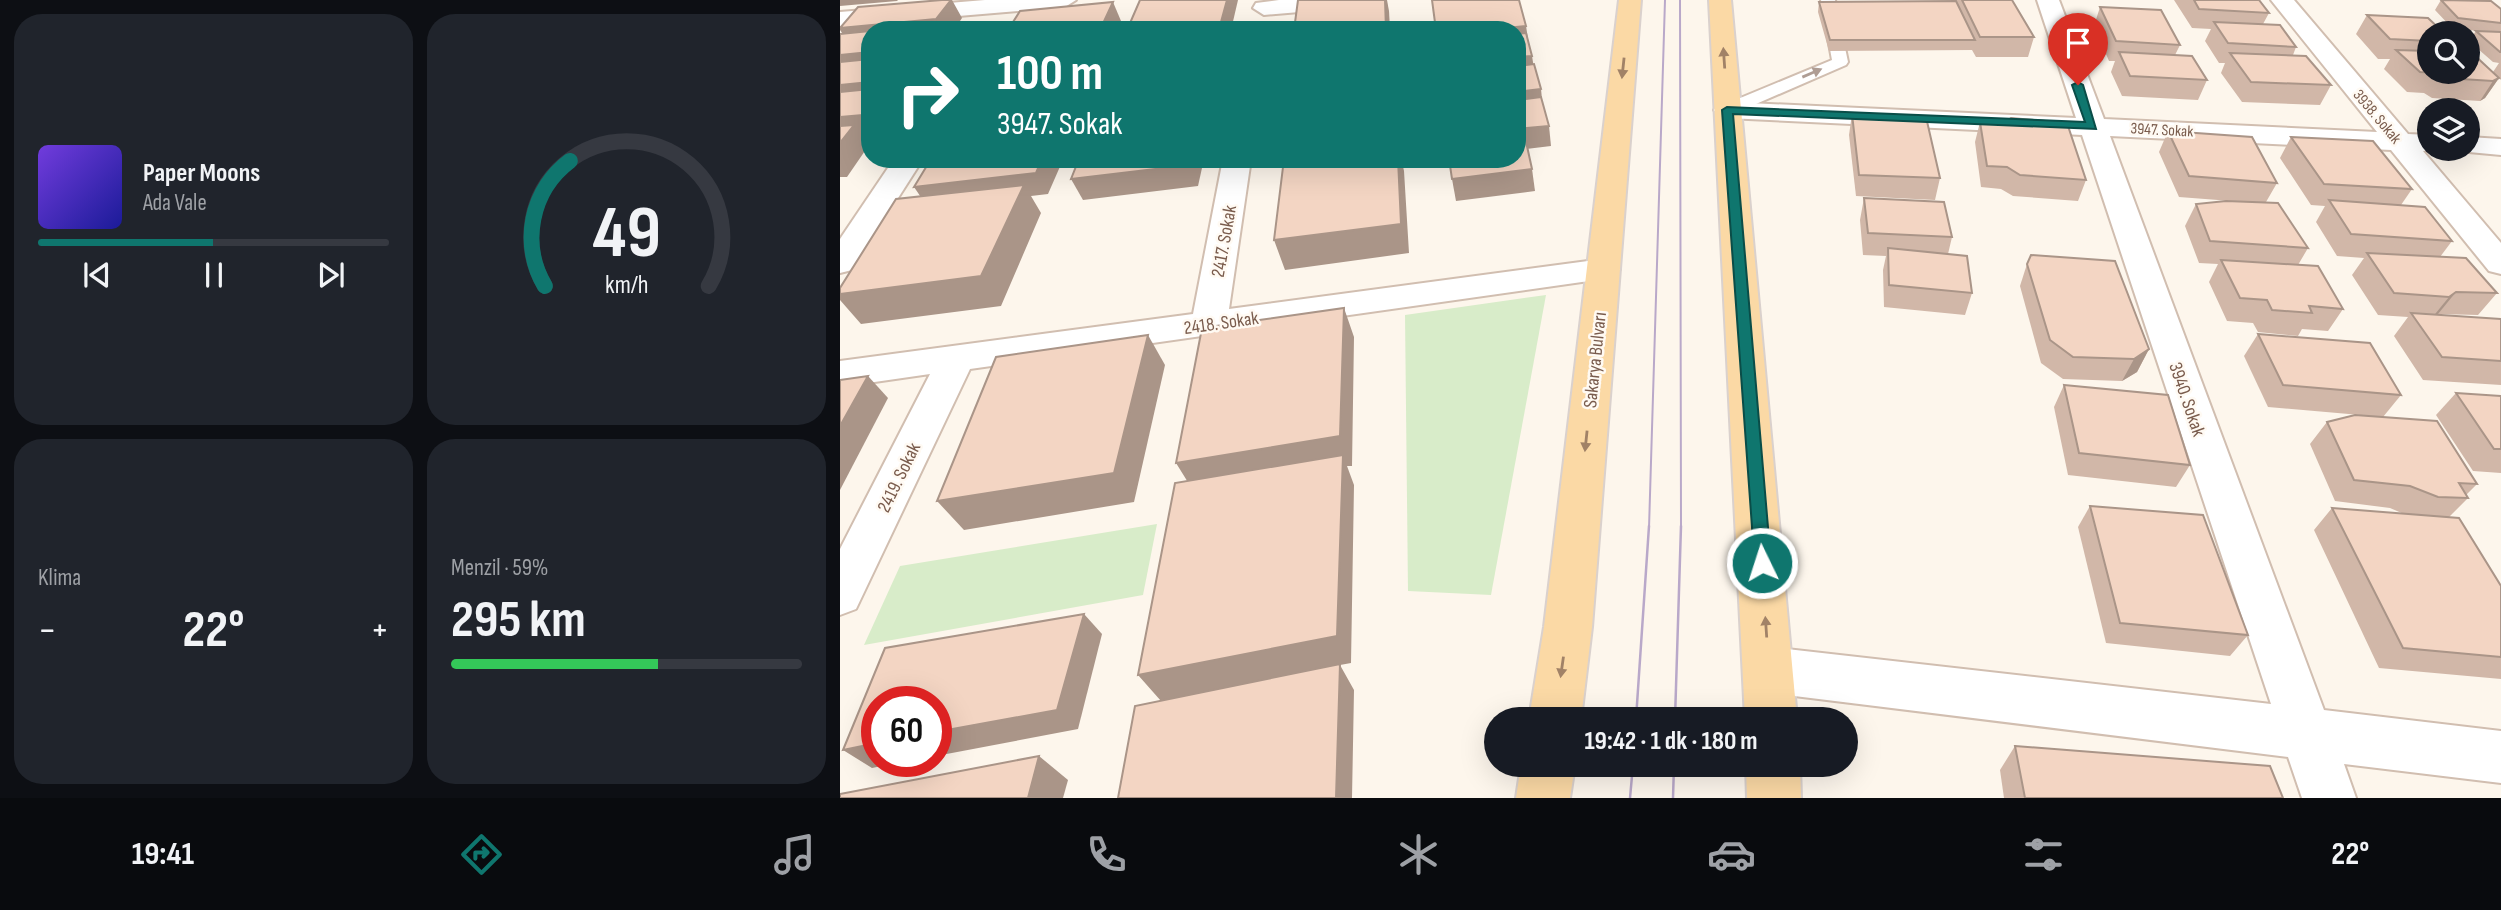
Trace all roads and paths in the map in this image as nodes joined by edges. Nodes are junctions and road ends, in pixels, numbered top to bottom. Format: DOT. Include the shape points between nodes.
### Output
graph roads {
  1 [pos="1065,0"];
  2 [pos="1359,0"];
  3 [pos="1630,0"];
  4 [pos="1720,0"];
  5 [pos="1828,0"];
  6 [pos="2048,0"];
  7 [pos="2282,0"];
  8 [pos="1012,2"];
  9 [pos="1263,13"];
  10 [pos="840,19"];
  11 [pos="1000,21"];
  12 [pos="1727,110"];
  13 [pos="2092,126"];
  14 [pos="2398,141"];
  15 [pos="2417,142"];
  16 [pos="2480,146"];
  17 [pos="2501,147"];
  18 [pos="903,168"];
  19 [pos="1235,168"];
  20 [pos="840,263"];
  21 [pos="2501,264"];
  22 [pos="1603,270"];
  23 [pos="1209,324"];
  24 [pos="956,359"];
  25 [pos="840,374"];
  26 [pos="840,595"];
  27 [pos="1770,670"];
  28 [pos="1557,707"];
  29 [pos="1771,707"];
  30 [pos="2306,735"];
  31 [pos="2501,757"];
  32 [pos="1546,777"];
  33 [pos="1773,777"];
  34 [pos="1543,798"];
  35 [pos="1774,798"];
  36 [pos="2329,798"];
  1 -- 8 [label="street"];
  2 -- 9 [label="street"];
  3 -- 22 [label="main road, Sakarya Bulvarı, one-way"];
  12 -- 4 [label="main road, one-way"];
  12 -- 5 [label="lane, one-way" via="1840,61"];
  6 -- 13 [label="street, 3940. Sokak"];
  7 -- 14 [label="street, 3938. Sokak"];
  8 -- 10 [label="street"];
  8 -- 11 [label="street"];
  12 -- 13 [label="street, 3947. Sokak"];
  27 -- 12 [label="main road, one-way"];
  13 -- 14 [label="street, 3947. Sokak"];
  13 -- 30 [label="street, 3940. Sokak"];
  14 -- 15 [label="street, 3947. Sokak"];
  14 -- 21 [label="street, 3938. Sokak"];
  16 -- 17 [label="street"];
  18 -- 20 [label="street"];
  19 -- 23 [label="street, 2417. Sokak"];
  22 -- 23 [label="street, 2418. Sokak"];
  22 -- 28 [label="main road, Sakarya Bulvarı, one-way"];
  23 -- 24 [label="street, 2418. Sokak"];
  24 -- 25 [label="street, 2418. Sokak"];
  24 -- 26 [label="street, 2419. Sokak"];
  27 -- 29 [label="main road"];
  27 -- 30 [label="street"];
  30 -- 31 [label="street"];
  30 -- 36 [label="street, 3940. Sokak"];
  32 -- 34 [label="main road"];
  33 -- 35 [label="main road"];
}
